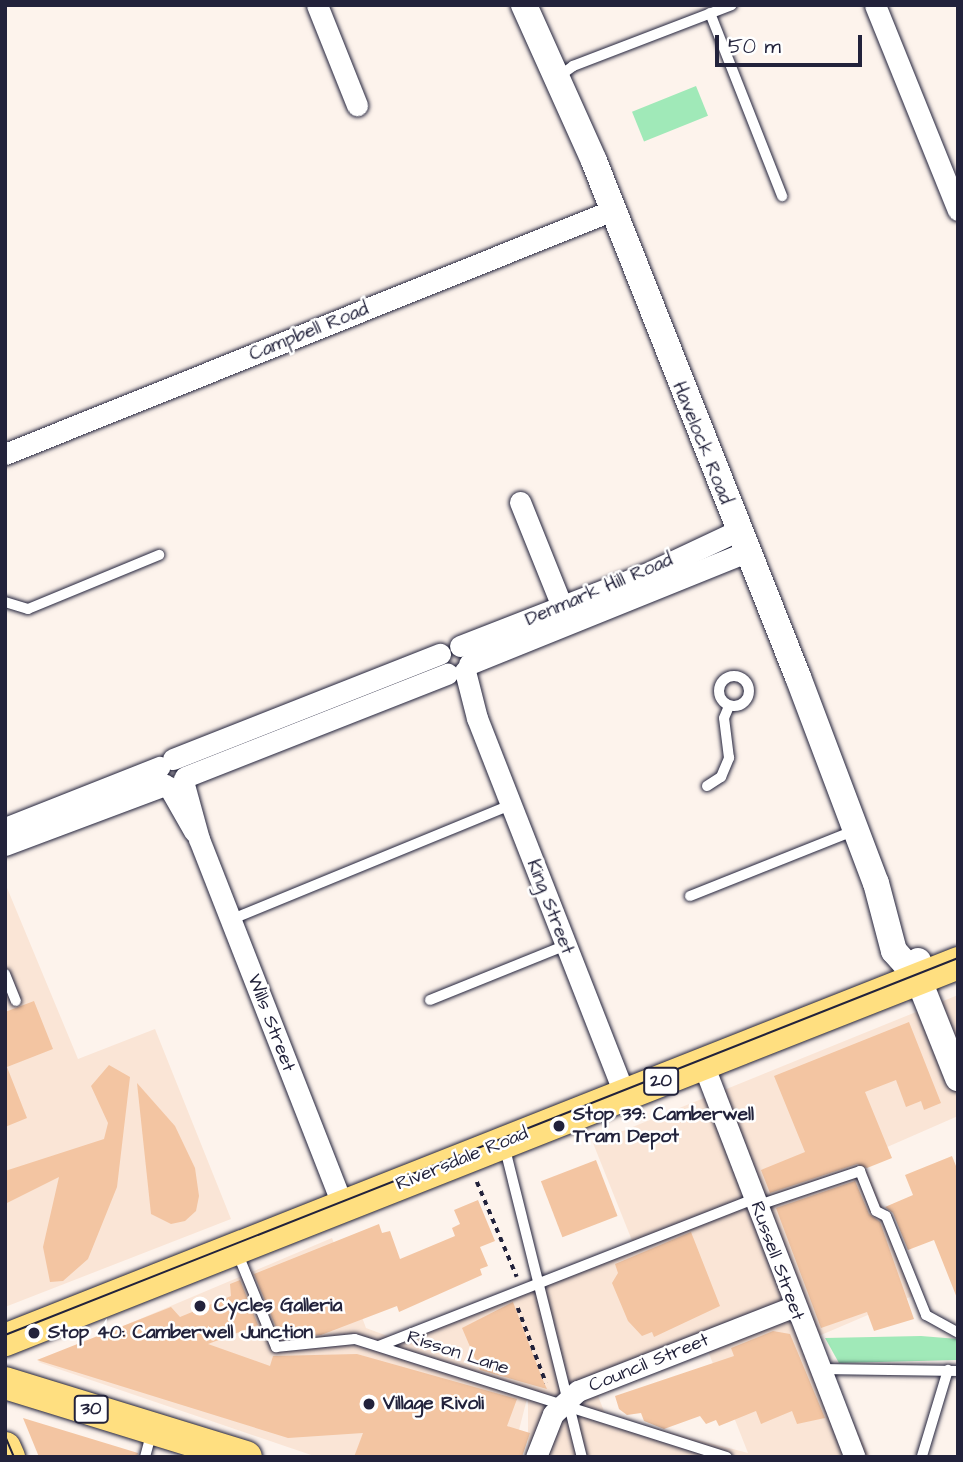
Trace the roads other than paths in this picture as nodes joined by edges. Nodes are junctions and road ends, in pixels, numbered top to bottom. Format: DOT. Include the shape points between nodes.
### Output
graph roads {
  1 [pos="317,5"];
  2 [pos="524,5"];
  3 [pos="732,5"];
  4 [pos="875,5"];
  5 [pos="710,13"];
  6 [pos="555,79"];
  7 [pos="357,105"];
  8 [pos="782,196"];
  9 [pos="613,210"];
  10 [pos="958,210"];
  11 [pos="5,454"];
  12 [pos="520,502"];
  13 [pos="741,541"];
  14 [pos="159,555"];
  15 [pos="5,602"];
  16 [pos="565,614"];
  17 [pos="455,664"];
  18 [pos="729,706"];
  19 [pos="173,776"];
  20 [pos="707,786"];
  21 [pos="510,805"];
  22 [pos="5,828"];
  23 [pos="856,830"];
  24 [pos="5,845"];
  25 [pos="690,896"];
  26 [pos="230,920"];
  27 [pos="566,946"];
  28 [pos="958,963"];
  29 [pos="5,974"];
  30 [pos="918,978"];
  31 [pos="430,1000"];
  32 [pos="16,1002"];
  33 [pos="703,1064"];
  34 [pos="958,1078"];
  35 [pos="625,1095"];
  36 [pos="504,1142"];
  37 [pos="755,1203"];
  38 [pos="342,1206"];
  39 [pos="235,1250"];
  40 [pos="538,1282"];
  41 [pos="795,1306"];
  42 [pos="958,1333"];
  43 [pos="5,1340"];
  44 [pos="379,1346"];
  45 [pos="818,1369"];
  46 [pos="953,1371"];
  47 [pos="5,1383"];
  48 [pos="561,1403"];
  49 [pos="149,1442"];
  50 [pos="5,1448"];
  51 [pos="922,1456"];
  52 [pos="9,1457"];
  53 [pos="246,1457"];
  54 [pos="536,1457"];
  55 [pos="582,1457"];
  56 [pos="727,1457"];
  57 [pos="855,1457"];
  1 -- 7 [label="street"];
  2 -- 6 [label="street, Havelock Road"];
  3 -- 5 [label="lane"];
  4 -- 10 [label="street"];
  5 -- 6 [label="lane" via="573,66"];
  5 -- 8 [label="lane"];
  6 -- 9 [label="street, Havelock Road"];
  9 -- 11 [label="street, Campbell Road"];
  9 -- 13 [label="street, Havelock Road"];
  12 -- 16 [label="street"];
  13 -- 16 [label="street, Denmark Hill Road"];
  13 -- 23 [label="street, Havelock Road"];
  14 -- 15 [label="lane" via="29,609"];
  16 -- 17 [label="street, Denmark Hill Road"];
  17 -- 19 [label="street, Denmark Hill Road"];
  17 -- 21 [label="street, King Street"];
  18 -- 20 [label="lane" via="724,718 729,758 724,773"];
  19 -- 22 [label="street, Denmark Hill Road"];
  19 -- 24 [label="street, Denmark Hill Road"];
  19 -- 26 [label="street, Wills Street"];
  21 -- 26 [label="lane"];
  21 -- 27 [label="street, King Street"];
  23 -- 25 [label="lane"];
  23 -- 30 [label="street, Havelock Road" via="876,883 909,939"];
  26 -- 38 [label="street, Wills Street"];
  27 -- 31 [label="lane"];
  27 -- 35 [label="street, King Street"];
  28 -- 30 [label="main road, Riversdale Road / 20"];
  29 -- 32 [label="lane"];
  30 -- 33 [label="main road, Riversdale Road / 20"];
  30 -- 34 [label="street, Havelock Road"];
  33 -- 35 [label="main road, Riversdale Road / 20"];
  33 -- 37 [label="street, Russell Street"];
  35 -- 36 [label="main road, Riversdale Road / 20"];
  36 -- 38 [label="main road, Riversdale Road / 20"];
  36 -- 40 [label="lane"];
  37 -- 40 [label="lane"];
  37 -- 41 [label="street, Russell Street"];
  37 -- 42 [label="lane" via="860,1171 876,1211 886,1216 926,1315"];
  38 -- 39 [label="main road, Riversdale Road / 20"];
  39 -- 43 [label="main road, Riversdale Road / 20"];
  39 -- 44 [label="lane, Risson Lane" via="276,1347 355,1339"];
  40 -- 44 [label="lane"];
  40 -- 48 [label="lane"];
  41 -- 45 [label="street, Russell Street"];
  41 -- 48 [label="street, Council Street"];
  44 -- 48 [label="lane, Risson Lane"];
  45 -- 46 [label="lane"];
  45 -- 57 [label="street, Russell Street"];
  46 -- 51 [label="lane"];
  47 -- 49 [label="main road, 30"];
  48 -- 54 [label="street"];
  48 -- 55 [label="lane"];
  48 -- 56 [label="lane, Risson Lane"];
  49 -- 53 [label="main road, 30"];
  50 -- 52 [label="main road"];
}
